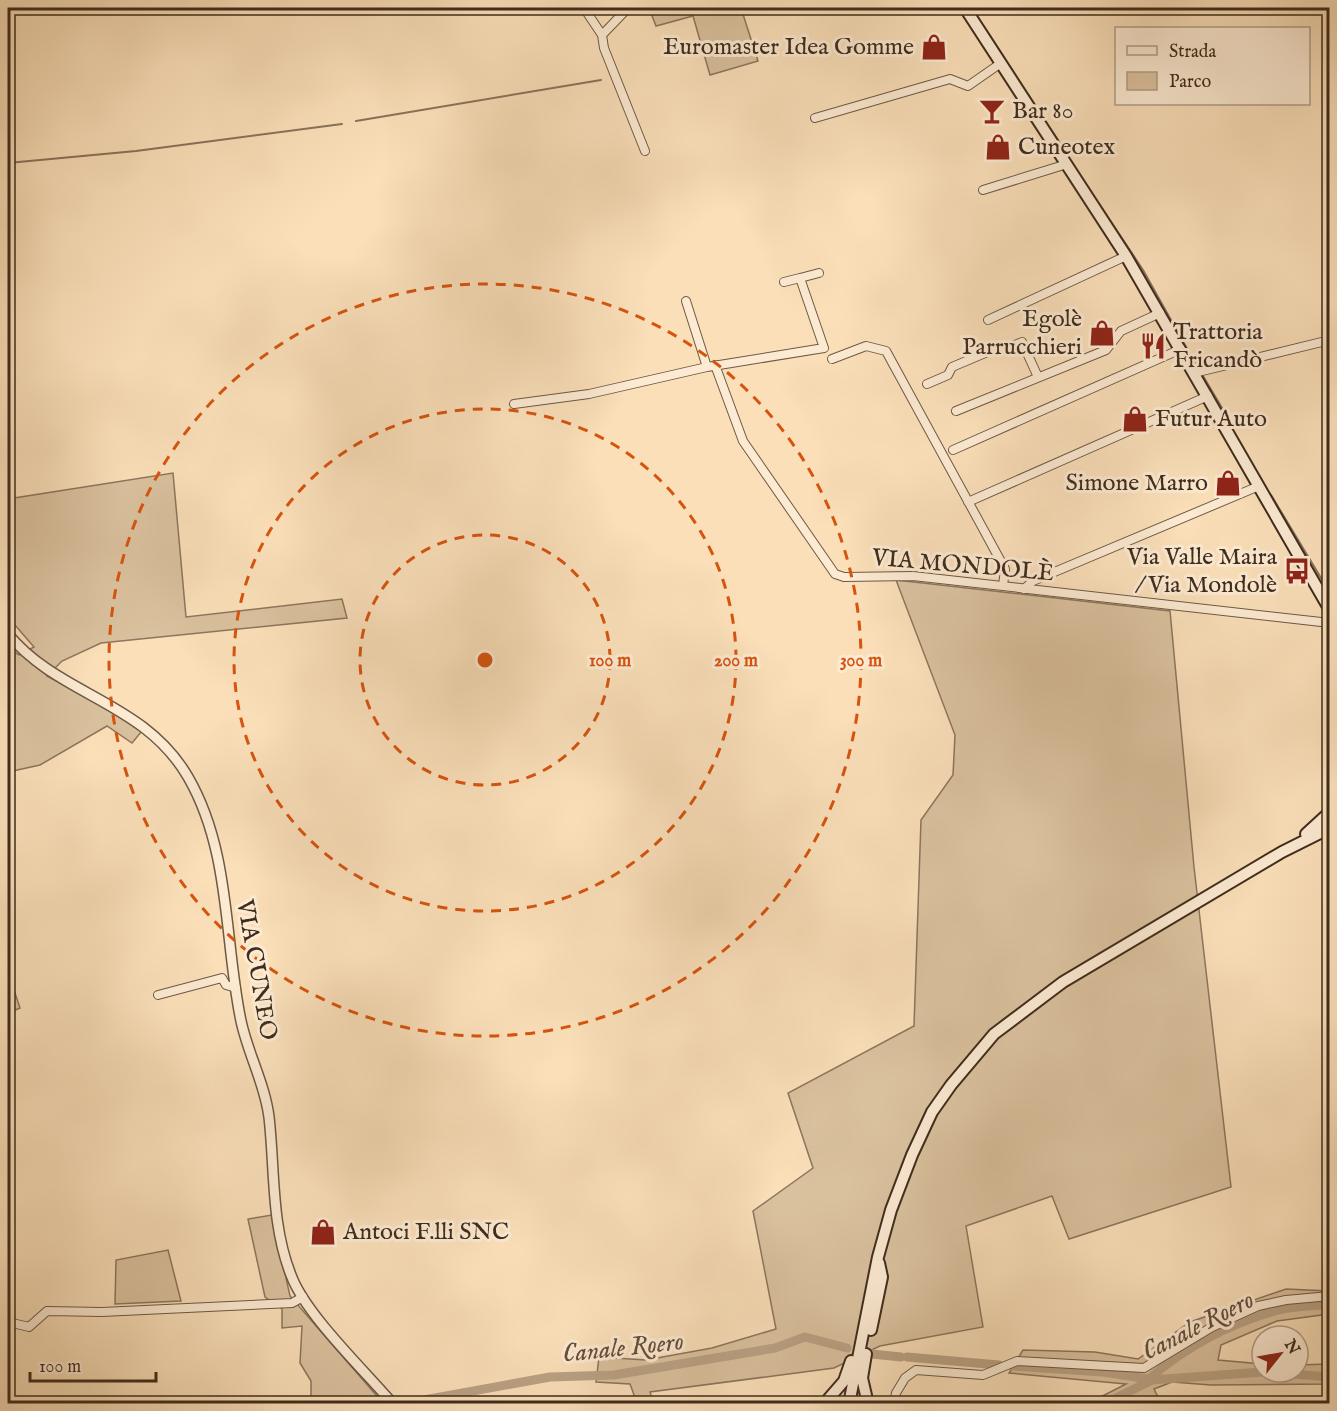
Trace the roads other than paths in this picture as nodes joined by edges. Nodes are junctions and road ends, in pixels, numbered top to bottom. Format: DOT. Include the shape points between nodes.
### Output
graph roads {
  1 [pos="584,8"];
  2 [pos="628,8"];
  3 [pos="965,8"];
  4 [pos="602,35"];
  5 [pos="1001,63"];
  6 [pos="815,118"];
  7 [pos="645,151"];
  8 [pos="1067,164"];
  9 [pos="983,190"];
  10 [pos="1126,256"];
  11 [pos="819,273"];
  12 [pos="800,278"];
  13 [pos="784,282"];
  14 [pos="686,301"];
  15 [pos="1160,313"];
  16 [pos="988,320"];
  17 [pos="1329,340"];
  18 [pos="1181,349"];
  19 [pos="832,359"];
  20 [pos="711,366"];
  21 [pos="1194,373"];
  22 [pos="1038,377"];
  23 [pos="927,384"];
  24 [pos="1208,396"];
  25 [pos="514,404"];
  26 [pos="956,411"];
  27 [pos="953,450"];
  28 [pos="1258,486"];
  29 [pos="968,502"];
  30 [pos="1003,586"];
  31 [pos="1024,589"];
  32 [pos="1329,610"];
  33 [pos="1329,623"];
  34 [pos="8,638"];
  35 [pos="1329,812"];
  36 [pos="1329,828"];
  37 [pos="1282,852"];
  38 [pos="234,967"];
  39 [pos="222,978"];
  40 [pos="237,988"];
  41 [pos="158,995"];
  42 [pos="878,1257"];
  43 [pos="1329,1296"];
  44 [pos="303,1297"];
  45 [pos="8,1322"];
  46 [pos="390,1400"];
  47 [pos="824,1404"];
  48 [pos="849,1404"];
  49 [pos="868,1404"];
  50 [pos="894,1404"];
  1 -- 4 [label="street"];
  2 -- 4 [label="street"];
  3 -- 5 [label="main road"];
  4 -- 7 [label="street"];
  5 -- 6 [label="street" via="968,86 950,79"];
  5 -- 8 [label="main road"];
  8 -- 9 [label="street"];
  8 -- 10 [label="main road"];
  10 -- 15 [label="main road"];
  10 -- 16 [label="street"];
  11 -- 12 [label="street"];
  12 -- 13 [label="street"];
  12 -- 20 [label="street" via="824,348"];
  14 -- 20 [label="street, VIA MONDOLÈ"];
  15 -- 18 [label="main road"];
  15 -- 22 [label="street" via="1121,331 1106,350"];
  17 -- 21 [label="street"];
  18 -- 21 [label="main road"];
  18 -- 27 [label="street"];
  19 -- 29 [label="street" via="866,346 886,351"];
  20 -- 25 [label="street" via="589,394"];
  20 -- 30 [label="street, VIA MONDOLÈ" via="743,441 835,574 913,576"];
  21 -- 24 [label="main road"];
  22 -- 23 [label="street" via="1022,342 952,367 948,375"];
  22 -- 26 [label="street"];
  24 -- 28 [label="main road"];
  24 -- 29 [label="street"];
  28 -- 31 [label="street" via="1033,581"];
  28 -- 32 [label="main road"];
  29 -- 30 [label="street" via="1005,569"];
  30 -- 31 [label="street, VIA MONDOLÈ"];
  31 -- 33 [label="street, VIA MONDOLÈ"];
  34 -- 38 [label="street, VIA CUNEO" via="51,670 140,722 171,752 188,776 210,823"];
  35 -- 37 [label="main road"];
  36 -- 37 [label="main road"];
  37 -- 42 [label="main road" via="1063,982 994,1034 932,1112 891,1210"];
  38 -- 39 [label="street"];
  38 -- 40 [label="street, VIA CUNEO"];
  39 -- 40 [label="street" via="226,985"];
  39 -- 41 [label="street"];
  40 -- 44 [label="street, VIA CUNEO" via="246,1042 267,1102 275,1211 285,1260"];
  42 -- 47 [label="main road" via="870,1275 848,1372"];
  42 -- 48 [label="main road"];
  42 -- 49 [label="main road" via="882,1277 862,1378"];
  43 -- 50 [label="street" via="1286,1299 1258,1306 1212,1327 1144,1368 1017,1361 983,1375 916,1370 905,1378"];
  44 -- 45 [label="street" via="292,1303 47,1311 29,1327"];
  44 -- 46 [label="street, VIA CUNEO"];
}
